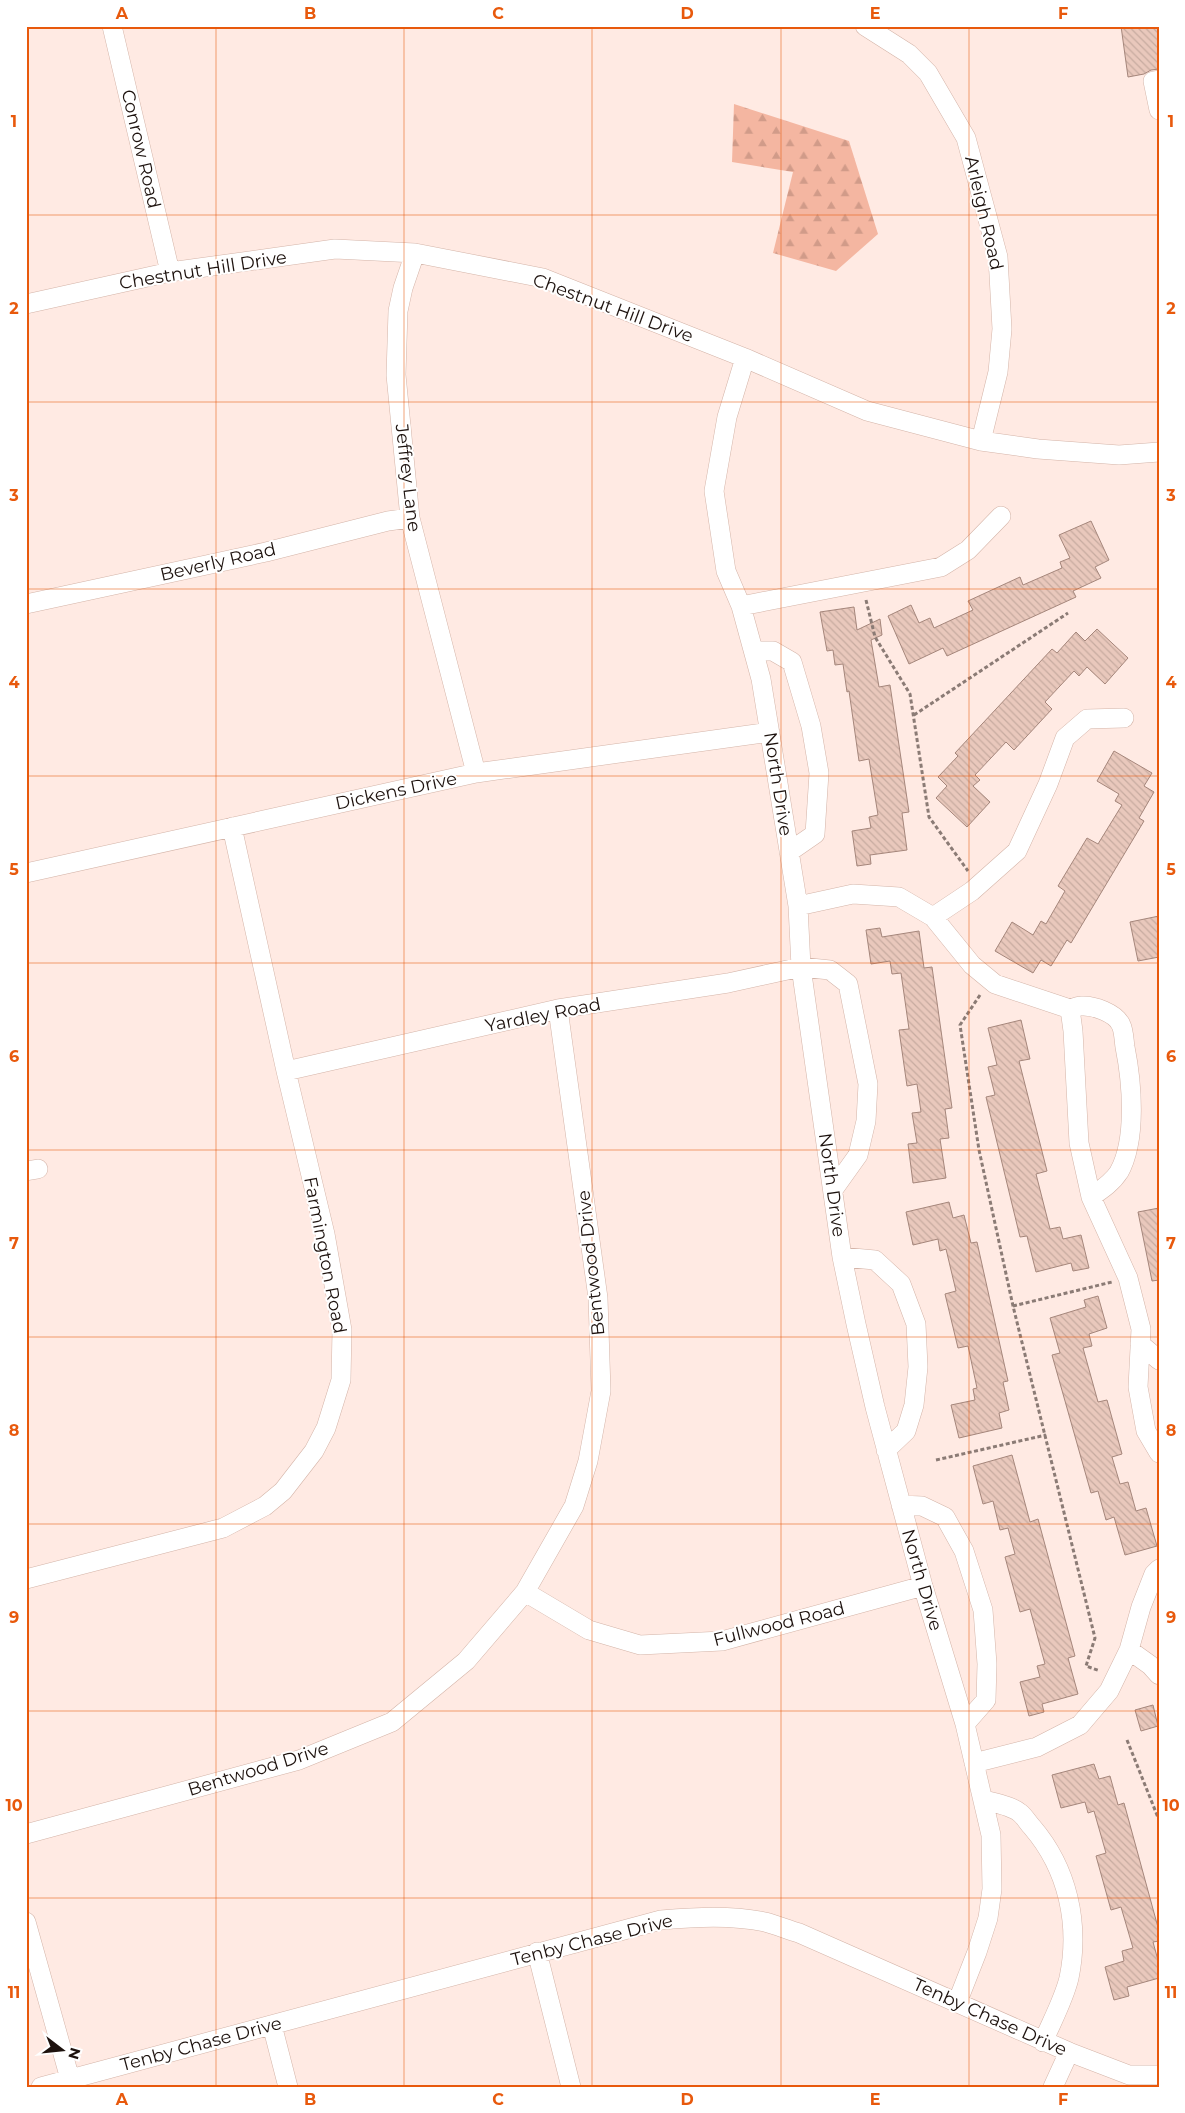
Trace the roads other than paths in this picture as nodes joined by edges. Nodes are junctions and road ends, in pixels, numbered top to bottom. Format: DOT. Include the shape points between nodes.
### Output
graph roads {
  1 [pos="112,26"];
  2 [pos="865,26"];
  3 [pos="1159,80"];
  4 [pos="1159,110"];
  5 [pos="415,253"];
  6 [pos="170,272"];
  7 [pos="26,304"];
  8 [pos="745,358"];
  9 [pos="982,441"];
  10 [pos="1159,452"];
  11 [pos="1000,516"];
  12 [pos="410,518"];
  13 [pos="26,604"];
  14 [pos="741,606"];
  15 [pos="754,651"];
  16 [pos="1124,718"];
  17 [pos="770,732"];
  18 [pos="476,774"];
  19 [pos="232,827"];
  20 [pos="789,852"];
  21 [pos="26,873"];
  22 [pos="798,906"];
  23 [pos="932,917"];
  24 [pos="801,967"];
  25 [pos="1070,1009"];
  26 [pos="558,1010"];
  27 [pos="286,1071"];
  28 [pos="832,1190"];
  29 [pos="1091,1198"];
  30 [pos="842,1257"];
  31 [pos="1140,1344"];
  32 [pos="1159,1360"];
  33 [pos="886,1450"];
  34 [pos="1159,1453"];
  35 [pos="901,1505"];
  36 [pos="1159,1569"];
  37 [pos="26,1579"];
  38 [pos="923,1586"];
  39 [pos="526,1592"];
  40 [pos="1129,1650"];
  41 [pos="1156,1669"];
  42 [pos="965,1724"];
  43 [pos="974,1763"];
  44 [pos="984,1800"];
  45 [pos="26,1834"];
  46 [pos="26,1922"];
  47 [pos="537,1952"];
  48 [pos="957,2003"];
  49 [pos="272,2025"];
  50 [pos="1044,2042"];
  51 [pos="1069,2052"];
  52 [pos="1159,2075"];
  53 [pos="70,2079"];
  54 [pos="41,2087"];
  55 [pos="288,2087"];
  56 [pos="571,2087"];
  57 [pos="1053,2087"];
  1 -- 6 [label="street, Conrow Road"];
  2 -- 9 [label="street, Arleigh Road" via="909,54 928,73 966,138 998,257 1002,329 998,372"];
  3 -- 4 [label="street" via="1153,81"];
  5 -- 6 [label="street, Chestnut Hill Drive" via="334,249"];
  5 -- 8 [label="street, Chestnut Hill Drive" via="543,278"];
  5 -- 12 [label="street, Jeffrey Lane" via="398,311 396,375"];
  6 -- 7 [label="street, Chestnut Hill Drive"];
  8 -- 9 [label="street, Chestnut Hill Drive" via="867,411"];
  8 -- 14 [label="street, North Drive" via="727,417 714,490 726,571"];
  9 -- 10 [label="street, Chestnut Hill Drive" via="1038,450 1110,454"];
  11 -- 14 [label="street" via="968,550 941,567"];
  12 -- 13 [label="street, Beverly Road"];
  12 -- 18 [label="street, Jeffrey Lane"];
  14 -- 15 [label="street, North Drive"];
  15 -- 17 [label="street, North Drive"];
  15 -- 20 [label="street" via="773,651 792,662 812,726 818,773 815,834"];
  16 -- 23 [label="street" via="1087,719 1066,738 1017,850 979,886"];
  17 -- 18 [label="street, Dickens Drive"];
  17 -- 20 [label="street, North Drive"];
  18 -- 19 [label="street, Dickens Drive"];
  19 -- 21 [label="street, Dickens Drive"];
  19 -- 27 [label="street, Farmington Road"];
  20 -- 22 [label="street, North Drive"];
  22 -- 23 [label="street" via="853,894 899,897"];
  22 -- 24 [label="street, North Drive"];
  23 -- 25 [label="street" via="972,965 995,984"];
  24 -- 26 [label="street, Yardley Road" via="728,983"];
  24 -- 28 [label="street, North Drive"];
  24 -- 28 [label="street, Yardley Road" via="830,970 848,984 868,1084 866,1121 858,1155"];
  25 -- 29 [label="street" via="1079,1142"];
  25 -- 29 [label="street" via="1081,1006 1113,1015 1121,1024 1130,1072 1132,1110 1120,1170"];
  26 -- 27 [label="street, Yardley Road"];
  26 -- 39 [label="street, Bentwood Drive" via="598,1298 601,1391 588,1461 574,1506"];
  27 -- 37 [label="street, Farmington Road" via="324,1234 342,1330 341,1380 326,1428 314,1452 283,1491 265,1506 223,1528"];
  28 -- 30 [label="street, North Drive"];
  29 -- 31 [label="street" via="1128,1278 1141,1328"];
  30 -- 33 [label="street, North Drive"];
  30 -- 33 [label="street" via="875,1260 901,1284 916,1324 918,1367 914,1405 906,1430"];
  31 -- 32 [label="street"];
  31 -- 34 [label="street" via="1138,1387 1146,1430"];
  33 -- 35 [label="street, North Drive"];
  35 -- 38 [label="street, North Drive"];
  35 -- 42 [label="street" via="922,1506 945,1517 964,1551 984,1610 988,1664 986,1700"];
  36 -- 40 [label="street" via="1141,1607"];
  38 -- 39 [label="street, Fullwood Road" via="722,1641 640,1645 590,1630"];
  38 -- 42 [label="street, North Drive"];
  39 -- 45 [label="street, Bentwood Drive" via="466,1661 392,1722 299,1760"];
  40 -- 41 [label="street"];
  40 -- 43 [label="street" via="1110,1691 1080,1725 1037,1747"];
  42 -- 43 [label="street, North Drive"];
  43 -- 44 [label="street, North Drive"];
  44 -- 48 [label="street, North Drive" via="991,1834 991,1898 977,1952"];
  44 -- 50 [label="street" via="1019,1812 1045,1842 1070,1901 1073,1944 1069,1979"];
  46 -- 53 [label="street"];
  47 -- 48 [label="street, Tenby Chase Drive" via="661,1920 696,1916 767,1922"];
  47 -- 49 [label="street, Tenby Chase Drive"];
  47 -- 56 [label="street"];
  48 -- 50 [label="street, Tenby Chase Drive"];
  49 -- 53 [label="street, Tenby Chase Drive"];
  49 -- 55 [label="street"];
  50 -- 51 [label="street, Tenby Chase Drive"];
  51 -- 52 [label="street, Tenby Chase Drive" via="1129,2075"];
  51 -- 57 [label="street"];
  53 -- 54 [label="street, Tenby Chase Drive"];
}
